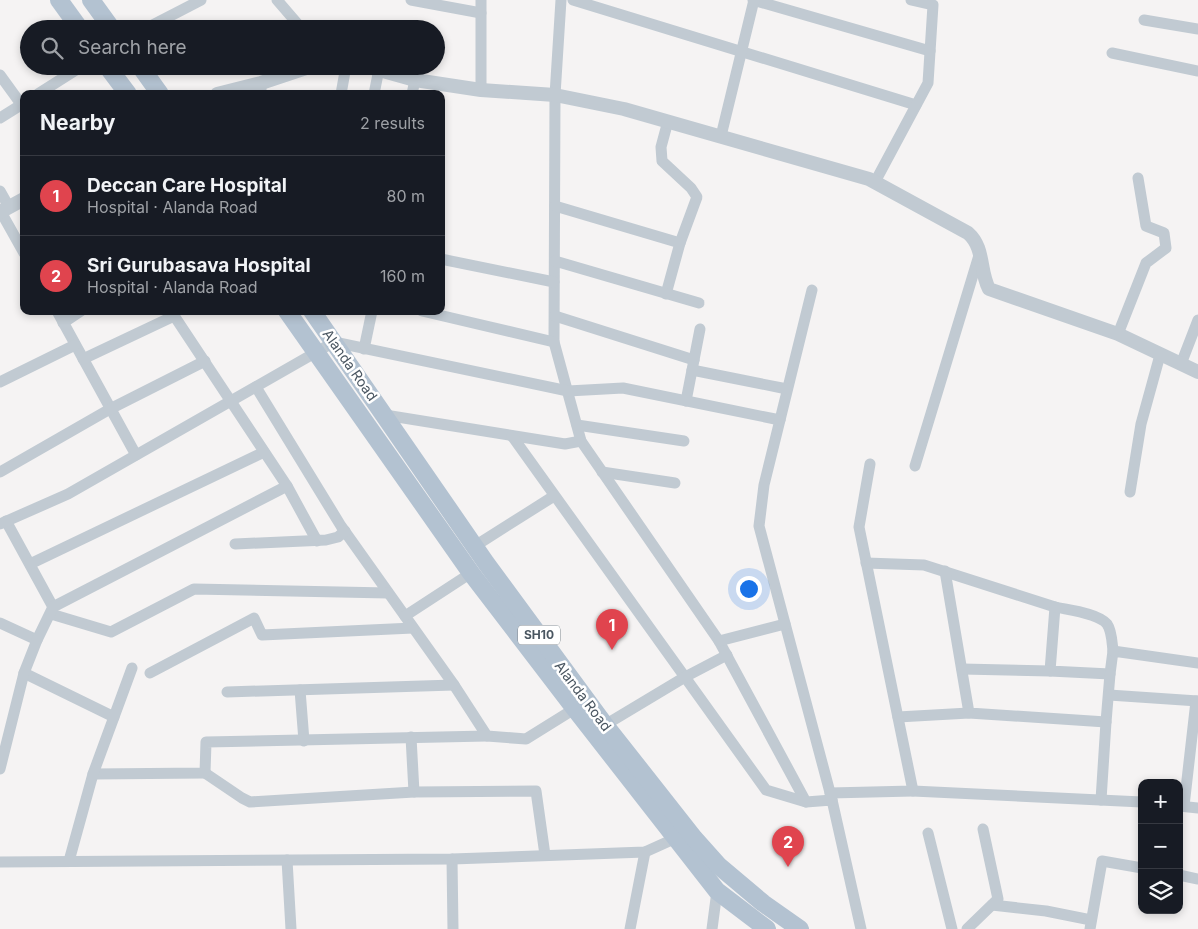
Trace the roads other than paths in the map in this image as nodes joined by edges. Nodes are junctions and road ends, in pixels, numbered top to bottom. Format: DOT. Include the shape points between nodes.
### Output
graph roads {
  1 [pos="59,0"];
  2 [pos="91,0"];
  3 [pos="201,0"];
  4 [pos="277,0"];
  5 [pos="411,0"];
  6 [pos="481,0"];
  7 [pos="561,0"];
  8 [pos="572,0"];
  9 [pos="754,0"];
  10 [pos="911,0"];
  11 [pos="924,2"];
  12 [pos="481,13"];
  13 [pos="73,20"];
  14 [pos="105,20"];
  15 [pos="162,20"];
  16 [pos="294,20"];
  17 [pos="1144,20"];
  18 [pos="1198,30"];
  19 [pos="930,51"];
  20 [pos="741,52"];
  21 [pos="1112,52"];
  22 [pos="1198,71"];
  23 [pos="0,75"];
  24 [pos="68,75"];
  25 [pos="114,75"];
  26 [pos="146,75"];
  27 [pos="292,75"];
  28 [pos="344,75"];
  29 [pos="378,75"];
  30 [pos="391,75"];
  31 [pos="414,87"];
  32 [pos="261,89"];
  33 [pos="44,90"];
  34 [pos="125,90"];
  35 [pos="157,90"];
  36 [pos="341,90"];
  37 [pos="375,90"];
  38 [pos="481,90"];
  39 [pos="555,94"];
  40 [pos="20,101"];
  41 [pos="20,105"];
  42 [pos="916,105"];
  43 [pos="0,118"];
  44 [pos="668,121"];
  45 [pos="721,136"];
  46 [pos="1138,178"];
  47 [pos="875,182"];
  48 [pos="0,191"];
  49 [pos="20,201"];
  50 [pos="555,206"];
  51 [pos="3,210"];
  52 [pos="680,243"];
  53 [pos="20,245"];
  54 [pos="980,251"];
  55 [pos="445,260"];
  56 [pos="555,260"];
  57 [pos="554,282"];
  58 [pos="812,290"];
  59 [pos="666,294"];
  60 [pos="699,303"];
  61 [pos="59,315"];
  62 [pos="75,315"];
  63 [pos="170,315"];
  64 [pos="173,315"];
  65 [pos="290,315"];
  66 [pos="315,315"];
  67 [pos="371,315"];
  68 [pos="439,315"];
  69 [pos="554,316"];
  70 [pos="1198,320"];
  71 [pos="63,323"];
  72 [pos="700,329"];
  73 [pos="1118,334"];
  74 [pos="334,342"];
  75 [pos="554,342"];
  76 [pos="75,345"];
  77 [pos="364,349"];
  78 [pos="317,352"];
  79 [pos="1160,355"];
  80 [pos="83,359"];
  81 [pos="204,360"];
  82 [pos="1180,364"];
  83 [pos="693,365"];
  84 [pos="1198,372"];
  85 [pos="0,382"];
  86 [pos="256,387"];
  87 [pos="787,389"];
  88 [pos="568,391"];
  89 [pos="230,401"];
  90 [pos="686,401"];
  91 [pos="110,409"];
  92 [pos="385,415"];
  93 [pos="780,420"];
  94 [pos="577,425"];
  95 [pos="512,436"];
  96 [pos="684,441"];
  97 [pos="581,442"];
  98 [pos="264,452"];
  99 [pos="136,455"];
  100 [pos="870,464"];
  101 [pos="915,466"];
  102 [pos="0,472"];
  103 [pos="602,472"];
  104 [pos="675,483"];
  105 [pos="287,486"];
  106 [pos="1130,492"];
  107 [pos="554,496"];
  108 [pos="3,522"];
  109 [pos="345,531"];
  110 [pos="316,541"];
  111 [pos="235,544"];
  112 [pos="475,546"];
  113 [pos="866,563"];
  114 [pos="30,564"];
  115 [pos="945,571"];
  116 [pos="471,573"];
  117 [pos="388,593"];
  118 [pos="1055,607"];
  119 [pos="52,611"];
  120 [pos="405,616"];
  121 [pos="0,623"];
  122 [pos="785,624"];
  123 [pos="413,628"];
  124 [pos="37,640"];
  125 [pos="719,641"];
  126 [pos="1113,651"];
  127 [pos="727,655"];
  128 [pos="1198,663"];
  129 [pos="132,668"];
  130 [pos="962,669"];
  131 [pos="1050,671"];
  132 [pos="24,673"];
  133 [pos="150,673"];
  134 [pos="1110,674"];
  135 [pos="685,677"];
  136 [pos="454,685"];
  137 [pos="300,690"];
  138 [pos="228,692"];
  139 [pos="1109,695"];
  140 [pos="1197,701"];
  141 [pos="581,705"];
  142 [pos="970,712"];
  143 [pos="114,716"];
  144 [pos="898,717"];
  145 [pos="1106,722"];
  146 [pos="605,725"];
  147 [pos="487,736"];
  148 [pos="411,737"];
  149 [pos="304,741"];
  150 [pos="0,769"];
  151 [pos="205,773"];
  152 [pos="93,774"];
  153 [pos="913,791"];
  154 [pos="414,792"];
  155 [pos="832,796"];
  156 [pos="1183,799"];
  157 [pos="1101,800"];
  158 [pos="806,802"];
  159 [pos="1138,802"];
  160 [pos="1183,806"];
  161 [pos="1198,808"];
  162 [pos="983,829"];
  163 [pos="928,833"];
  164 [pos="676,838"];
  165 [pos="694,838"];
  166 [pos="645,852"];
  167 [pos="545,855"];
  168 [pos="452,859"];
  169 [pos="287,860"];
  170 [pos="69,861"];
  171 [pos="0,862"];
  172 [pos="1138,867"];
  173 [pos="1183,876"];
  174 [pos="1198,878"];
  175 [pos="717,891"];
  176 [pos="992,905"];
  177 [pos="1091,925"];
  178 [pos="291,929"];
  179 [pos="453,929"];
  180 [pos="630,929"];
  181 [pos="712,929"];
  182 [pos="768,929"];
  183 [pos="800,929"];
  184 [pos="860,929"];
  185 [pos="952,929"];
  186 [pos="967,929"];
  1 -- 13 [label="main road"];
  2 -- 14 [label="main road"];
  3 -- 15 [label="street"];
  4 -- 16 [label="street"];
  5 -- 12 [label="street"];
  6 -- 12 [label="street"];
  7 -- 39 [label="street"];
  8 -- 20 [label="street"];
  9 -- 19 [label="street"];
  9 -- 20 [label="street"];
  10 -- 11 [label="street"];
  11 -- 19 [label="street" via="933,5"];
  12 -- 38 [label="street"];
  17 -- 18 [label="street"];
  19 -- 42 [label="street" via="928,84"];
  20 -- 42 [label="street"];
  20 -- 45 [label="street"];
  21 -- 22 [label="street"];
  23 -- 40 [label="street"];
  24 -- 33 [label="street"];
  25 -- 34 [label="main road"];
  26 -- 35 [label="main road"];
  27 -- 32 [label="street"];
  28 -- 36 [label="street"];
  29 -- 37 [label="street"];
  30 -- 31 [label="street"];
  31 -- 38 [label="street"];
  38 -- 39 [label="street"];
  39 -- 44 [label="street"];
  39 -- 50 [label="street"];
  41 -- 43 [label="street"];
  42 -- 47 [label="street"];
  44 -- 45 [label="street"];
  44 -- 52 [label="street" via="661,147 662,161 691,188 696,197"];
  45 -- 47 [label="street"];
  46 -- 73 [label="street" via="1146,226 1164,233 1166,248 1146,264"];
  47 -- 54 [label="street" via="968,233"];
  48 -- 51 [label="street"];
  49 -- 51 [label="street"];
  50 -- 52 [label="street"];
  50 -- 56 [label="street"];
  51 -- 53 [label="street"];
  52 -- 59 [label="street"];
  54 -- 73 [label="street" via="989,289"];
  54 -- 101 [label="street"];
  55 -- 57 [label="street"];
  56 -- 57 [label="street"];
  56 -- 59 [label="street"];
  57 -- 69 [label="street"];
  58 -- 87 [label="street"];
  59 -- 60 [label="street"];
  61 -- 71 [label="street"];
  62 -- 71 [label="street"];
  63 -- 80 [label="street"];
  64 -- 81 [label="street"];
  65 -- 78 [label="main road, Alanda Road / SH10"];
  66 -- 74 [label="main road, Alanda Road / SH10"];
  67 -- 77 [label="street"];
  68 -- 75 [label="street"];
  69 -- 75 [label="street"];
  69 -- 83 [label="street"];
  70 -- 82 [label="street"];
  71 -- 76 [label="street"];
  72 -- 83 [label="street"];
  73 -- 79 [label="street"];
  74 -- 77 [label="street"];
  74 -- 78 [label="street"];
  74 -- 92 [label="main road, Alanda Road / SH10"];
  75 -- 88 [label="street"];
  76 -- 80 [label="street"];
  76 -- 85 [label="street"];
  77 -- 88 [label="street"];
  78 -- 86 [label="street"];
  78 -- 116 [label="main road, Alanda Road / SH10"];
  79 -- 82 [label="street"];
  79 -- 106 [label="street" via="1141,424"];
  80 -- 91 [label="street"];
  81 -- 89 [label="street"];
  81 -- 91 [label="street"];
  82 -- 84 [label="street"];
  83 -- 87 [label="street"];
  83 -- 90 [label="street"];
  86 -- 89 [label="street"];
  86 -- 109 [label="street"];
  87 -- 93 [label="street"];
  88 -- 90 [label="street" via="623,388"];
  88 -- 94 [label="street"];
  89 -- 98 [label="street"];
  89 -- 99 [label="street"];
  90 -- 93 [label="street"];
  91 -- 99 [label="street"];
  91 -- 102 [label="street"];
  92 -- 95 [label="street"];
  92 -- 112 [label="main road, Alanda Road / SH10"];
  93 -- 122 [label="street" via="758,526"];
  94 -- 96 [label="street"];
  94 -- 97 [label="street"];
  95 -- 97 [label="street" via="565,444"];
  95 -- 107 [label="street"];
  97 -- 103 [label="street"];
  98 -- 105 [label="street"];
  98 -- 114 [label="street"];
  99 -- 108 [label="street" via="68,494"];
  100 -- 113 [label="street" via="859,527"];
  103 -- 104 [label="street"];
  103 -- 125 [label="street"];
  105 -- 110 [label="street"];
  105 -- 119 [label="street"];
  107 -- 112 [label="street"];
  107 -- 135 [label="street"];
  108 -- 114 [label="street"];
  109 -- 110 [label="street" via="333,540"];
  109 -- 117 [label="street"];
  110 -- 111 [label="street"];
  112 -- 141 [label="main road, Alanda Road / SH10"];
  113 -- 115 [label="street" via="924,564"];
  113 -- 144 [label="street"];
  114 -- 119 [label="street"];
  115 -- 118 [label="street"];
  115 -- 130 [label="street"];
  116 -- 120 [label="street"];
  116 -- 141 [label="main road, Alanda Road / SH10"];
  117 -- 119 [label="street" via="194,589 111,632"];
  117 -- 120 [label="street"];
  118 -- 126 [label="street" via="1103,621 1110,630"];
  118 -- 131 [label="street"];
  119 -- 124 [label="street"];
  120 -- 123 [label="street"];
  121 -- 124 [label="street"];
  122 -- 125 [label="street"];
  122 -- 155 [label="street"];
  123 -- 133 [label="street" via="262,635 254,618"];
  123 -- 136 [label="street"];
  124 -- 132 [label="street"];
  125 -- 127 [label="street"];
  126 -- 128 [label="street"];
  126 -- 134 [label="street"];
  127 -- 135 [label="street"];
  127 -- 158 [label="street"];
  129 -- 143 [label="street"];
  130 -- 131 [label="street"];
  130 -- 142 [label="street"];
  131 -- 134 [label="street"];
  132 -- 143 [label="street"];
  132 -- 150 [label="street"];
  134 -- 139 [label="street"];
  135 -- 146 [label="street"];
  135 -- 158 [label="street" via="766,790"];
  136 -- 137 [label="street"];
  136 -- 147 [label="street"];
  137 -- 138 [label="street"];
  137 -- 149 [label="street"];
  139 -- 140 [label="street"];
  139 -- 145 [label="street"];
  140 -- 156 [label="street"];
  141 -- 146 [label="main road, Alanda Road / SH10"];
  141 -- 147 [label="street" via="526,739"];
  141 -- 164 [label="main road, Alanda Road / SH10"];
  142 -- 144 [label="street"];
  142 -- 145 [label="street"];
  143 -- 152 [label="street"];
  144 -- 153 [label="street"];
  145 -- 157 [label="street"];
  146 -- 165 [label="main road, Alanda Road / SH10"];
  147 -- 148 [label="street"];
  148 -- 149 [label="street"];
  148 -- 154 [label="street"];
  149 -- 151 [label="street" via="206,742"];
  151 -- 152 [label="street"];
  151 -- 154 [label="street" via="250,802"];
  152 -- 170 [label="street"];
  153 -- 155 [label="street"];
  153 -- 157 [label="street"];
  154 -- 167 [label="street" via="536,791"];
  155 -- 158 [label="street"];
  155 -- 184 [label="street"];
  157 -- 159 [label="street"];
  160 -- 161 [label="street"];
  162 -- 176 [label="street" via="998,899"];
  163 -- 185 [label="street"];
  164 -- 165 [label="street"];
  164 -- 166 [label="street"];
  164 -- 175 [label="main road, Alanda Road / SH10"];
  165 -- 183 [label="main road, Alanda Road / SH10" via="719,866"];
  166 -- 167 [label="street"];
  166 -- 180 [label="street"];
  167 -- 168 [label="street"];
  168 -- 169 [label="street"];
  168 -- 179 [label="street"];
  169 -- 170 [label="street"];
  169 -- 178 [label="street"];
  170 -- 171 [label="street"];
  172 -- 177 [label="street" via="1102,861"];
  173 -- 174 [label="street"];
  175 -- 181 [label="street"];
  175 -- 182 [label="main road, Alanda Road / SH10"];
  176 -- 177 [label="street" via="1046,911"];
  176 -- 186 [label="street"];
}
